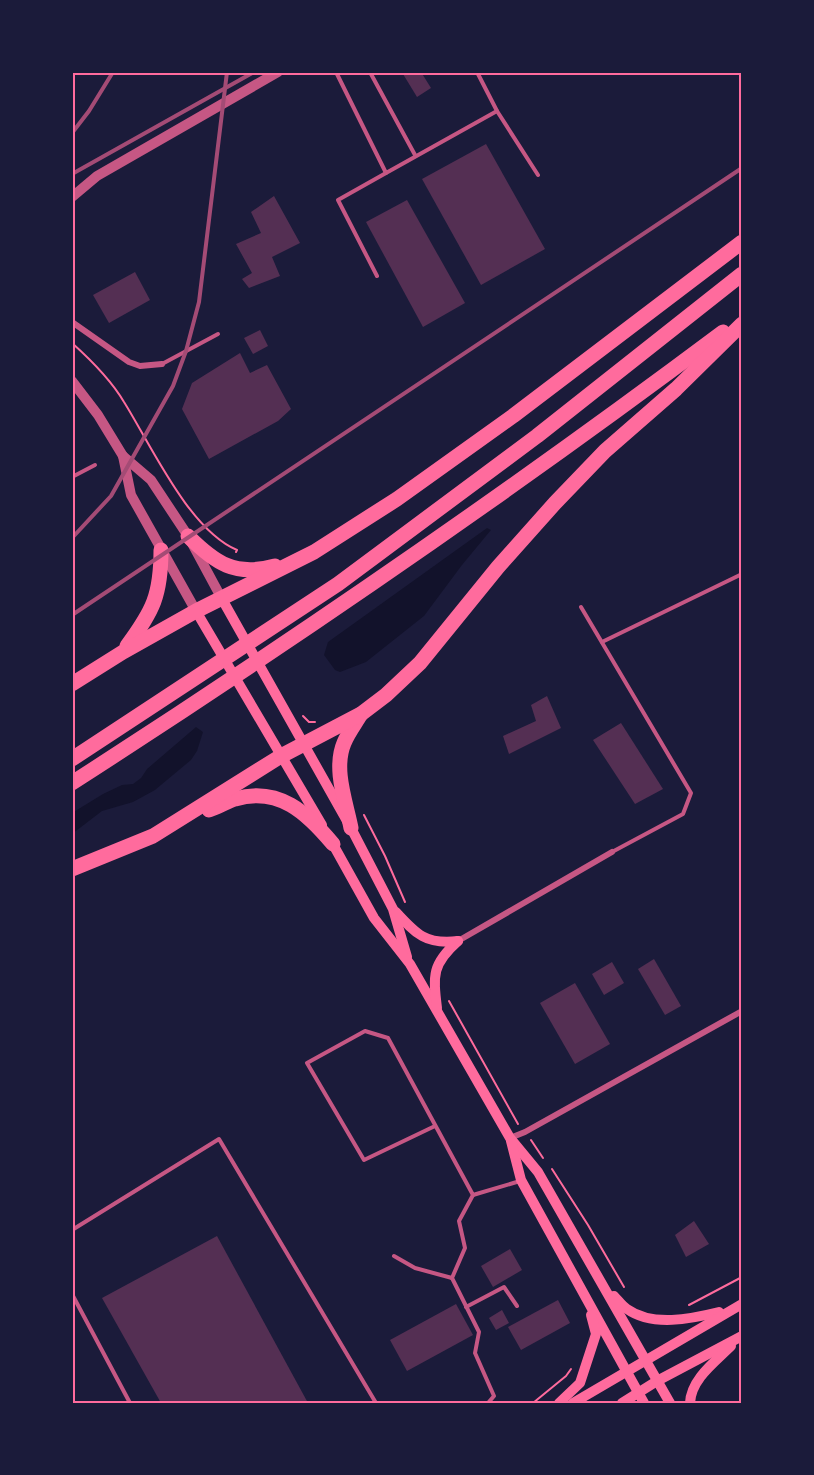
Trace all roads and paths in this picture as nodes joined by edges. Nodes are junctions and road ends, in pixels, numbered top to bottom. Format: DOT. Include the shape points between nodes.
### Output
graph roads {
  1 [pos="278,72"];
  2 [pos="336,72"];
  3 [pos="477,72"];
  4 [pos="371,74"];
  5 [pos="497,111"];
  6 [pos="415,155"];
  7 [pos="386,173"];
  8 [pos="538,175"];
  9 [pos="72,197"];
  10 [pos="742,242"];
  11 [pos="742,274"];
  12 [pos="377,276"];
  13 [pos="742,317"];
  14 [pos="72,322"];
  15 [pos="742,324"];
  16 [pos="218,334"];
  17 [pos="72,343"];
  18 [pos="162,364"];
  19 [pos="72,381"];
  20 [pos="123,456"];
  21 [pos="94,465"];
  22 [pos="72,477"];
  23 [pos="188,536"];
  24 [pos="161,550"];
  25 [pos="315,552"];
  26 [pos="236,554"];
  27 [pos="742,574"];
  28 [pos="219,592"];
  29 [pos="193,606"];
  30 [pos="581,607"];
  31 [pos="602,642"];
  32 [pos="123,652"];
  33 [pos="72,684"];
  34 [pos="361,714"];
  35 [pos="304,744"];
  36 [pos="281,756"];
  37 [pos="72,759"];
  38 [pos="72,783"];
  39 [pos="362,812"];
  40 [pos="180,820"];
  41 [pos="351,828"];
  42 [pos="333,844"];
  43 [pos="612,852"];
  44 [pos="72,869"];
  45 [pos="406,904"];
  46 [pos="393,909"];
  47 [pos="458,941"];
  48 [pos="410,964"];
  49 [pos="447,994"];
  50 [pos="742,1011"];
  51 [pos="437,1014"];
  52 [pos="514,1119"];
  53 [pos="435,1126"];
  54 [pos="510,1138"];
  55 [pos="533,1143"];
  56 [pos="544,1159"];
  57 [pos="549,1167"];
  58 [pos="521,1180"];
  59 [pos="473,1195"];
  60 [pos="72,1230"];
  61 [pos="394,1256"];
  62 [pos="742,1277"];
  63 [pos="452,1278"];
  64 [pos="605,1287"];
  65 [pos="628,1292"];
  66 [pos="72,1294"];
  67 [pos="587,1300"];
  68 [pos="517,1306"];
  69 [pos="686,1306"];
  70 [pos="466,1307"];
  71 [pos="737,1307"];
  72 [pos="742,1336"];
  73 [pos="644,1360"];
  74 [pos="574,1361"];
  75 [pos="626,1371"];
  76 [pos="657,1381"];
  77 [pos="638,1392"];
  78 [pos="130,1403"];
  79 [pos="376,1403"];
  80 [pos="488,1403"];
  81 [pos="533,1403"];
  82 [pos="559,1403"];
  83 [pos="573,1403"];
  84 [pos="622,1403"];
  85 [pos="644,1403"];
  86 [pos="670,1403"];
  87 [pos="690,1403"];
  1 -- 9 [label="street" via="97,176"];
  2 -- 7 [label="lane"];
  3 -- 5 [label="lane"];
  4 -- 6 [label="lane"];
  5 -- 6 [label="lane"];
  5 -- 8 [label="lane"];
  6 -- 7 [label="lane"];
  7 -- 12 [label="lane" via="338,200"];
  10 -- 25 [label="highway" via="458,457"];
  11 -- 37 [label="highway" via="537,436 338,584"];
  13 -- 38 [label="highway" via="340,605"];
  14 -- 18 [label="street" via="129,362 140,366"];
  15 -- 34 [label="highway" via="597,458 531,528 420,663"];
  16 -- 18 [label="lane"];
  17 -- 26 [label="path" via="123,399 165,474 207,531 237,550"];
  19 -- 20 [label="street"];
  20 -- 23 [label="street" via="151,480"];
  20 -- 24 [label="street" via="131,495"];
  21 -- 22 [label="lane"];
  23 -- 25 [label="highway" via="214,560 244,571 274,567"];
  23 -- 28 [label="street"];
  24 -- 29 [label="street"];
  24 -- 32 [label="highway" via="158,593 148,617"];
  25 -- 28 [label="highway"];
  27 -- 31 [label="lane"];
  28 -- 29 [label="highway"];
  28 -- 35 [label="main road"];
  29 -- 32 [label="highway"];
  29 -- 36 [label="main road"];
  30 -- 31 [label="lane"];
  31 -- 43 [label="lane" via="691,793 683,814"];
  32 -- 33 [label="highway"];
  34 -- 35 [label="highway"];
  34 -- 41 [label="highway" via="343,746 340,764"];
  35 -- 36 [label="highway"];
  35 -- 41 [label="main road"];
  36 -- 40 [label="highway"];
  36 -- 42 [label="main road"];
  39 -- 45 [label="path"];
  40 -- 42 [label="highway" via="234,799 269,796 301,810"];
  40 -- 44 [label="highway" via="144,840"];
  41 -- 46 [label="main road"];
  42 -- 48 [label="main road" via="374,918"];
  43 -- 47 [label="street"];
  46 -- 47 [label="main road" via="414,932 427,939 442,943"];
  46 -- 48 [label="main road"];
  47 -- 51 [label="main road" via="439,961 434,982"];
  48 -- 51 [label="main road"];
  49 -- 52 [label="path"];
  50 -- 54 [label="street"];
  51 -- 54 [label="main road"];
  53 -- 53 [label="lane" via="388,1038 365,1031 307,1063 364,1160"];
  53 -- 59 [label="lane"];
  54 -- 58 [label="main road"];
  54 -- 64 [label="main road" via="538,1172"];
  55 -- 56 [label="path"];
  57 -- 65 [label="path"];
  58 -- 59 [label="lane"];
  58 -- 67 [label="main road"];
  59 -- 63 [label="lane" via="459,1221 465,1248"];
  60 -- 79 [label="lane" via="219,1139"];
  61 -- 63 [label="lane" via="415,1268"];
  62 -- 69 [label="path"];
  63 -- 70 [label="lane"];
  64 -- 71 [label="main road" via="627,1310 649,1318 689,1319"];
  64 -- 73 [label="main road"];
  66 -- 78 [label="lane"];
  67 -- 75 [label="main road"];
  67 -- 82 [label="main road" via="596,1334 580,1383"];
  68 -- 70 [label="lane" via="504,1287"];
  70 -- 80 [label="lane" via="479,1332 475,1353 494,1396"];
  71 -- 73 [label="main road"];
  72 -- 76 [label="main road"];
  72 -- 87 [label="main road" via="704,1372"];
  73 -- 75 [label="main road"];
  73 -- 76 [label="main road"];
  74 -- 81 [label="path" via="566,1376"];
  75 -- 77 [label="main road"];
  75 -- 83 [label="main road"];
  76 -- 77 [label="main road"];
  76 -- 86 [label="main road"];
  77 -- 84 [label="main road"];
  77 -- 85 [label="main road"];
}
